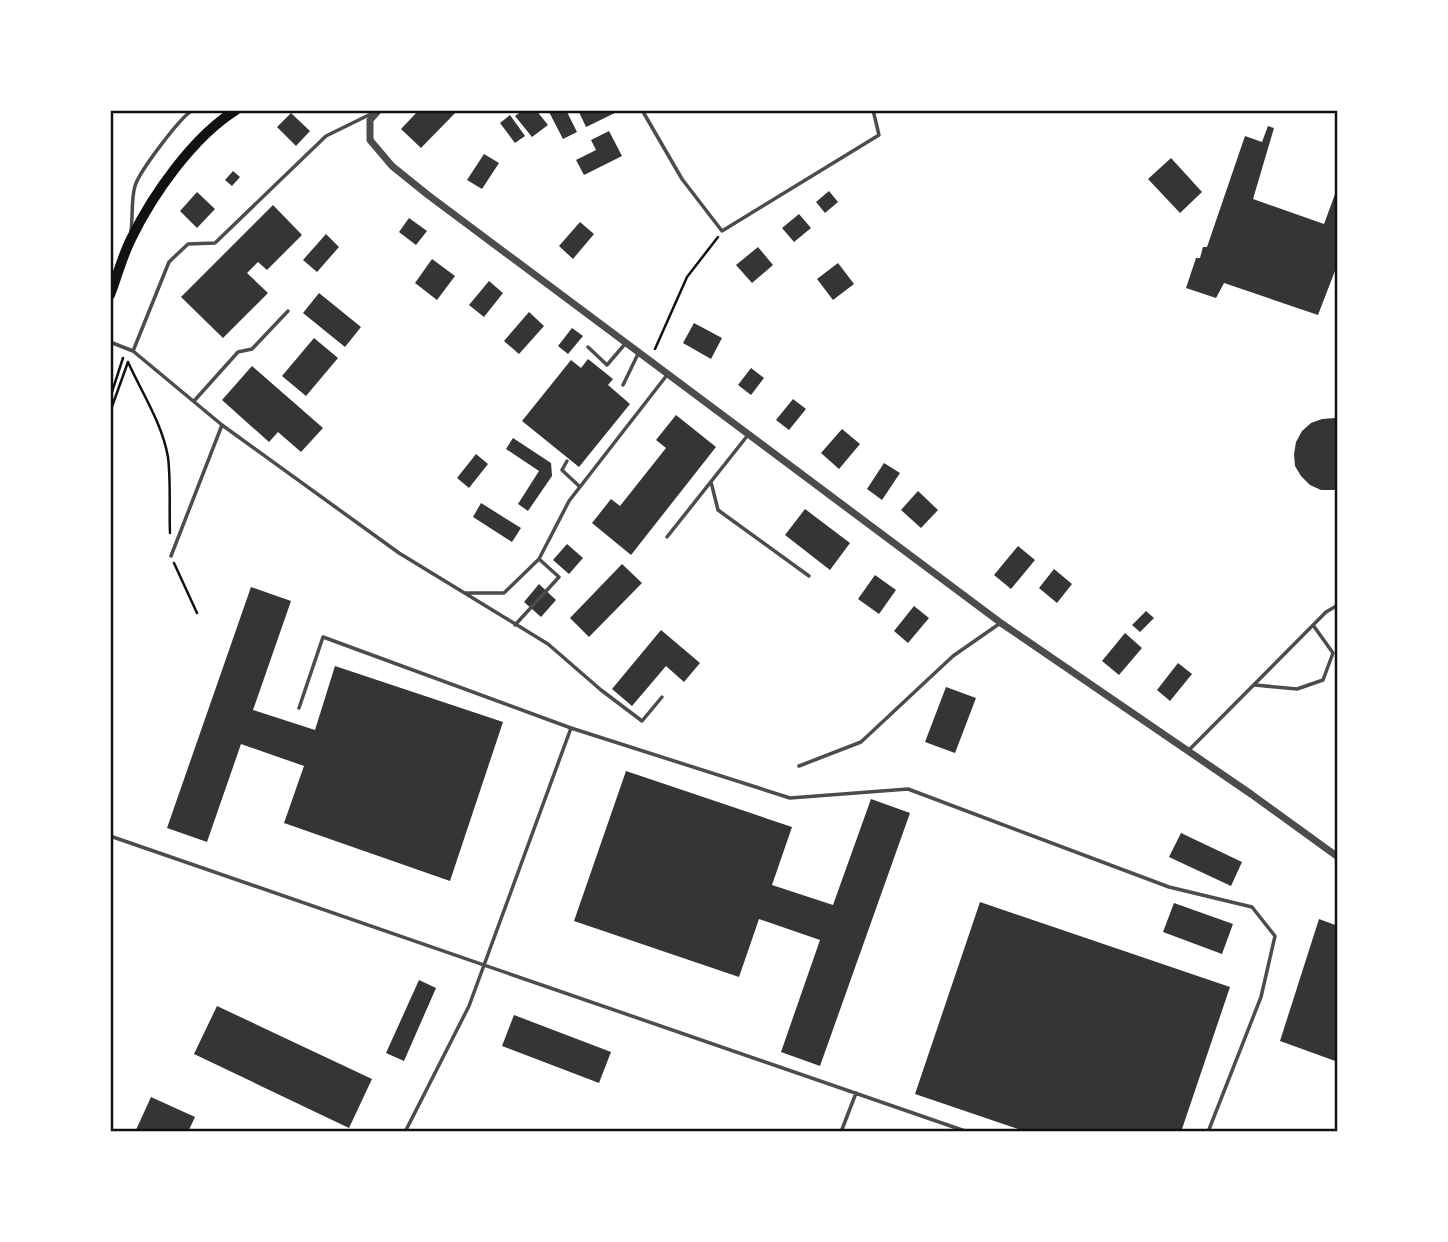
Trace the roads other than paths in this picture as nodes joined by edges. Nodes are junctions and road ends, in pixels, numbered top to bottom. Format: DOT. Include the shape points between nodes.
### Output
graph roads {
  1 [pos="193,110"];
  2 [pos="236,110"];
  3 [pos="379,110"];
  4 [pos="642,110"];
  5 [pos="873,110"];
  6 [pos="186,112"];
  7 [pos="131,239"];
  8 [pos="110,295"];
  9 [pos="288,311"];
  10 [pos="110,342"];
  11 [pos="625,344"];
  12 [pos="588,347"];
  13 [pos="133,351"];
  14 [pos="638,354"];
  15 [pos="667,375"];
  16 [pos="623,385"];
  17 [pos="194,401"];
  18 [pos="222,425"];
  19 [pos="748,435"];
  20 [pos="567,461"];
  21 [pos="711,482"];
  22 [pos="580,487"];
  23 [pos="667,537"];
  24 [pos="171,556"];
  25 [pos="539,559"];
  26 [pos="809,576"];
  27 [pos="463,593"];
  28 [pos="1338,605"];
  29 [pos="1001,623"];
  30 [pos="515,625"];
  31 [pos="1313,625"];
  32 [pos="1255,684"];
  33 [pos="662,696"];
  34 [pos="299,708"];
  35 [pos="571,728"];
  36 [pos="1188,751"];
  37 [pos="799,766"];
  38 [pos="110,836"];
  39 [pos="1338,857"];
  40 [pos="485,965"];
  41 [pos="856,1093"];
  42 [pos="405,1132"];
  43 [pos="841,1132"];
  44 [pos="968,1132"];
  45 [pos="1208,1132"];
  1 -- 6 [label="lane"];
  2 -- 7 [label="main road" via="191,147"];
  3 -- 11 [label="street" via="370,120 370,140 392,166"];
  3 -- 13 [label="lane" via="326,136 215,243 188,244 169,262"];
  4 -- 5 [label="lane" via="682,179 722,231 879,135"];
  6 -- 7 [label="lane" via="135,184"];
  7 -- 8 [label="main road"];
  9 -- 17 [label="lane" via="252,349 238,352"];
  10 -- 13 [label="lane"];
  11 -- 12 [label="lane" via="607,365"];
  11 -- 14 [label="street"];
  13 -- 17 [label="lane"];
  14 -- 15 [label="street"];
  14 -- 16 [label="lane"];
  15 -- 19 [label="street"];
  15 -- 22 [label="lane"];
  17 -- 18 [label="lane"];
  18 -- 24 [label="lane"];
  18 -- 27 [label="lane"];
  19 -- 21 [label="lane"];
  19 -- 29 [label="street"];
  20 -- 22 [label="lane" via="562,470"];
  21 -- 23 [label="lane"];
  21 -- 26 [label="lane" via="718,510"];
  22 -- 25 [label="lane"];
  25 -- 27 [label="lane" via="503,593"];
  25 -- 30 [label="lane" via="559,577"];
  27 -- 30 [label="lane"];
  28 -- 31 [label="lane"];
  29 -- 36 [label="street"];
  29 -- 37 [label="lane" via="953,656 861,742"];
  30 -- 33 [label="lane" via="548,643 642,721"];
  31 -- 32 [label="lane"];
  31 -- 32 [label="lane" via="1333,653 1324,680 1297,689"];
  32 -- 36 [label="lane"];
  34 -- 35 [label="lane" via="323,637"];
  35 -- 40 [label="lane"];
  35 -- 45 [label="lane" via="790,798 908,789 1169,887 1252,907 1275,936 1261,997"];
  36 -- 39 [label="street"];
  38 -- 40 [label="lane"];
  40 -- 41 [label="lane"];
  40 -- 42 [label="lane" via="470,1006"];
  41 -- 43 [label="lane"];
  41 -- 44 [label="lane"];
}
